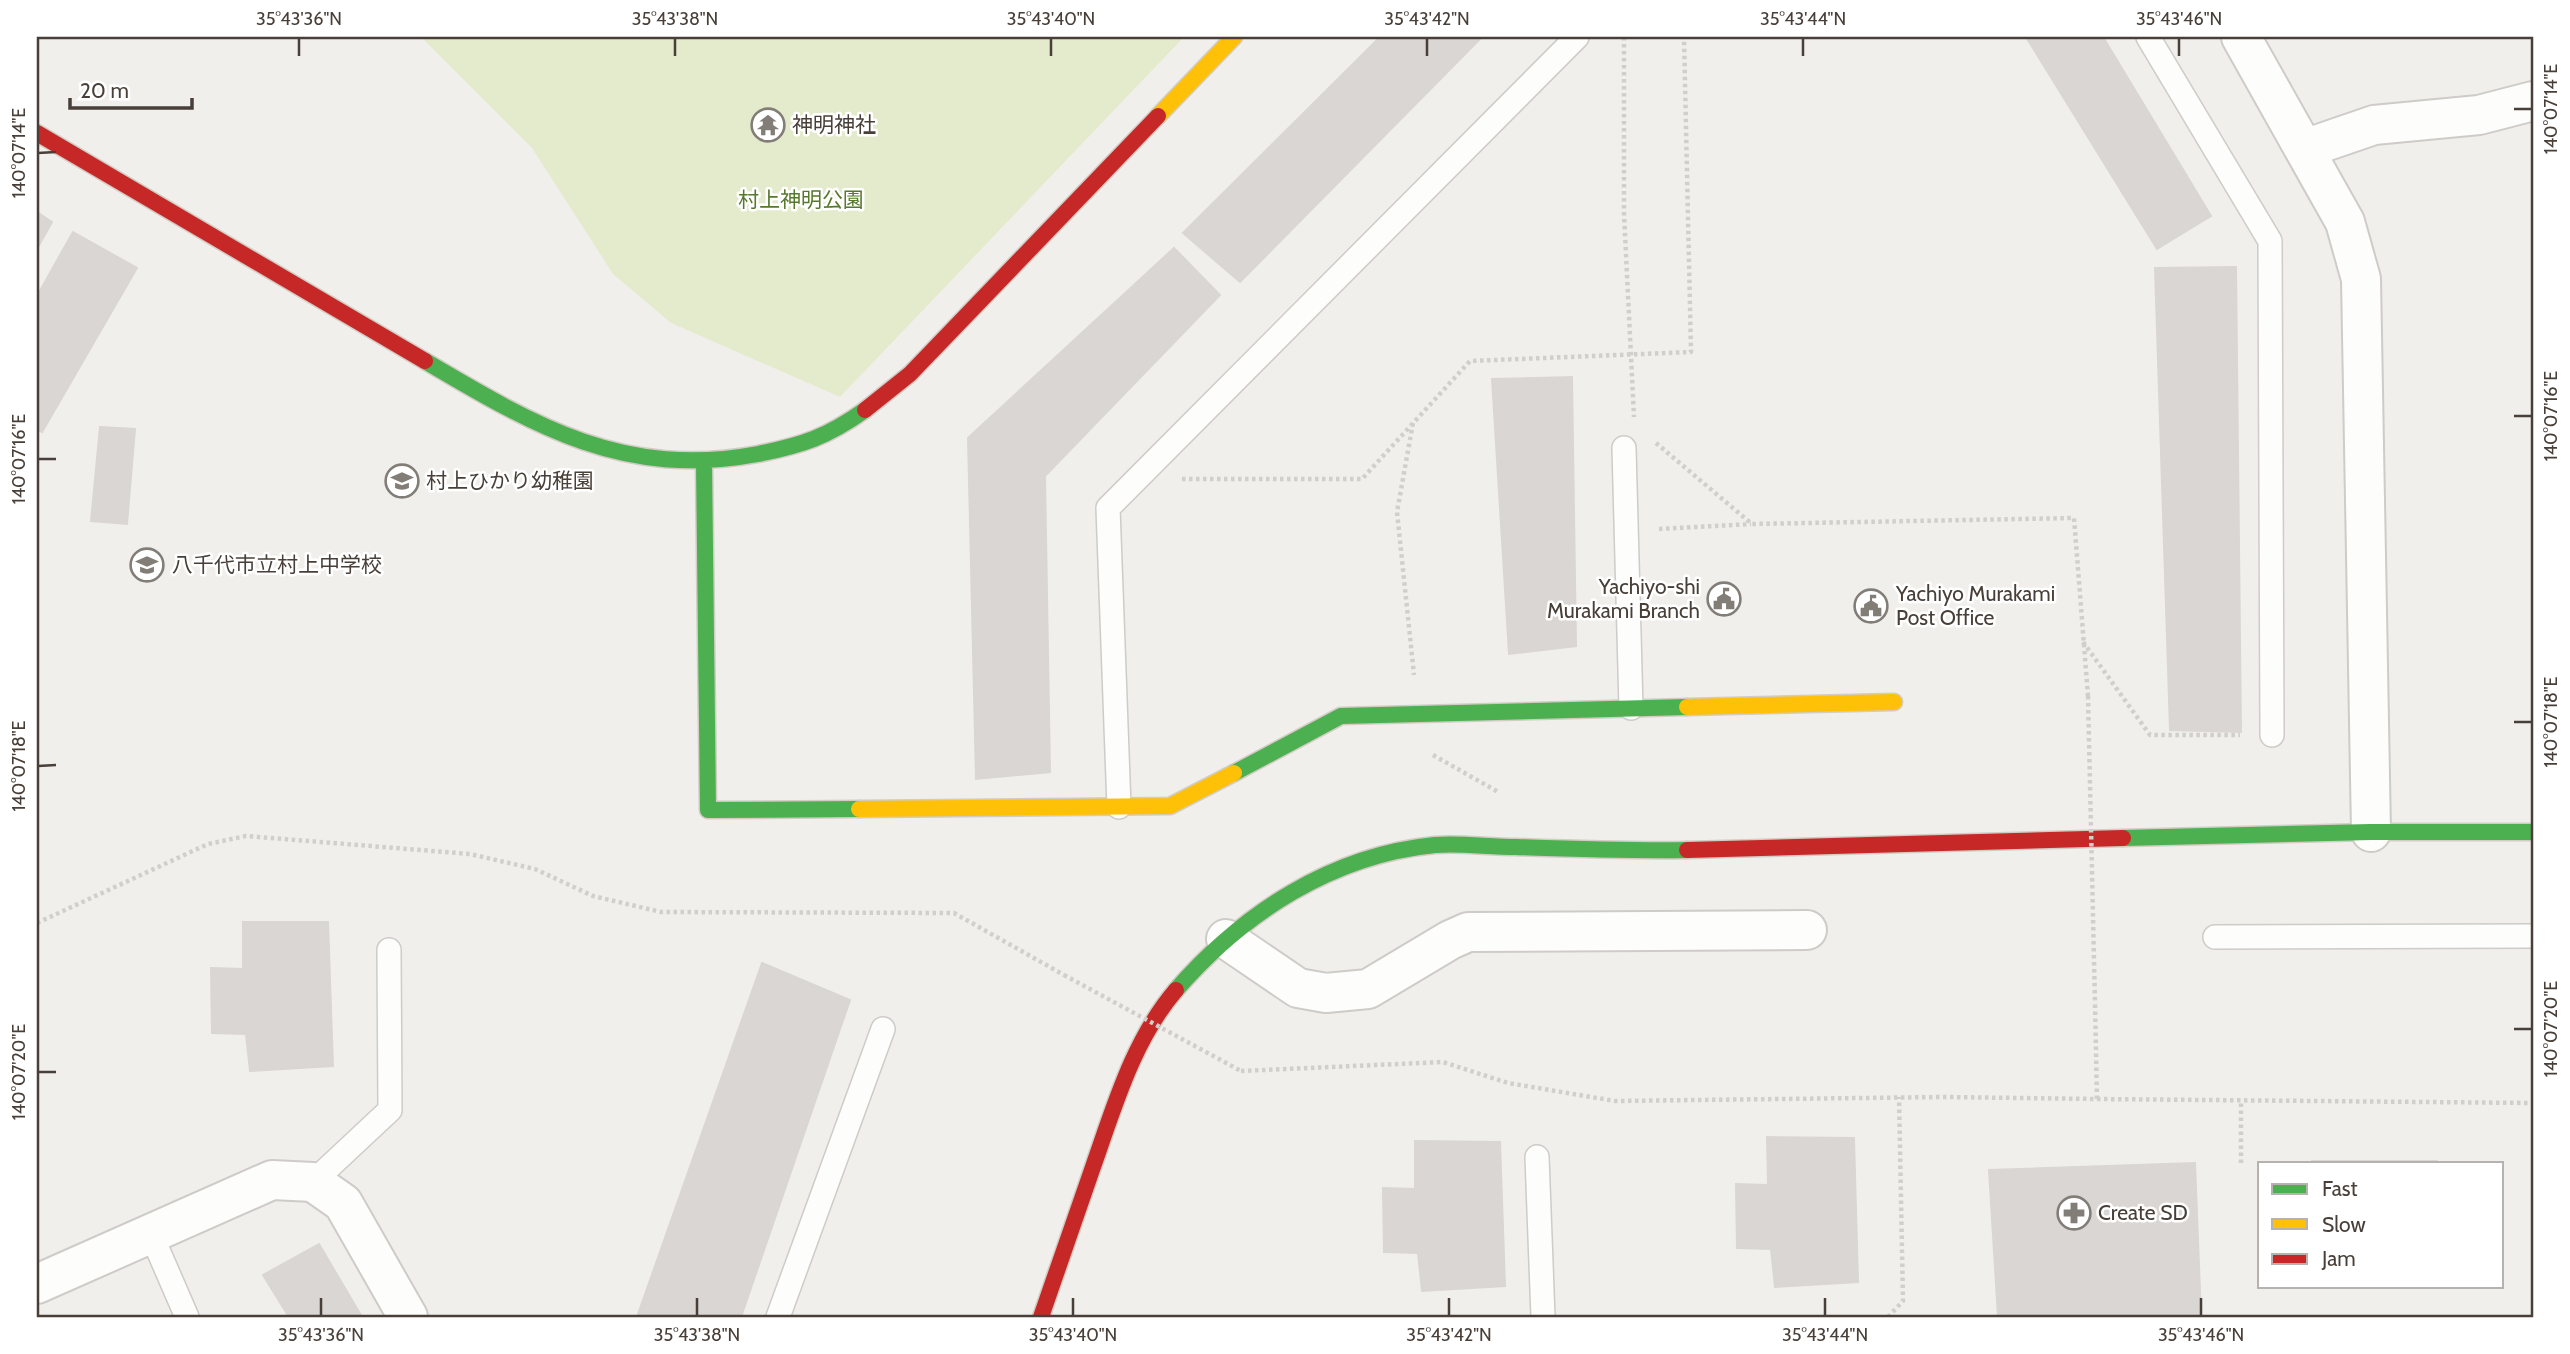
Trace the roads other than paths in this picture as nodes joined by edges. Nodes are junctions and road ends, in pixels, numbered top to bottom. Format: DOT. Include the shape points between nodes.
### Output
graph roads {
  1 [pos="1234,37"];
  2 [pos="1577,37"];
  3 [pos="2148,37"];
  4 [pos="2241,37"];
  5 [pos="2533,101"];
  6 [pos="37,133"];
  7 [pos="2304,149"];
  8 [pos="1624,448"];
  9 [pos="704,463"];
  10 [pos="1894,702"];
  11 [pos="1631,708"];
  12 [pos="2272,735"];
  13 [pos="1119,807"];
  14 [pos="2371,832"];
  15 [pos="2533,832"];
  16 [pos="1807,930"];
  17 [pos="2533,936"];
  18 [pos="2215,937"];
  19 [pos="1226,939"];
  20 [pos="388,950"];
  21 [pos="883,1029"];
  22 [pos="1537,1157"];
  23 [pos="313,1182"];
  24 [pos="151,1234"];
  25 [pos="37,1284"];
  26 [pos="187,1317"];
  27 [pos="408,1317"];
  28 [pos="778,1317"];
  29 [pos="1041,1317"];
  30 [pos="1543,1317"];
  1 -- 9 [label="street" via="910,374 862,412 813,441"];
  2 -- 13 [label="lane" via="1108,508"];
  3 -- 12 [label="lane" via="2270,241"];
  4 -- 7 [label="street"];
  5 -- 7 [label="street" via="2479,115 2374,125"];
  6 -- 9 [label="street" via="512,412 566,437 625,456"];
  7 -- 14 [label="street" via="2345,222 2361,279"];
  8 -- 11 [label="lane"];
  9 -- 13 [label="street" via="708,810"];
  10 -- 11 [label="street"];
  11 -- 13 [label="street" via="1341,716 1170,806"];
  14 -- 15 [label="street"];
  14 -- 19 [label="street" via="1636,851 1437,845 1374,855 1322,875 1265,908"];
  16 -- 19 [label="street" via="1468,932 1368,989 1326,993 1298,988"];
  17 -- 18 [label="lane"];
  19 -- 29 [label="street" via="1166,1002 1143,1039 1118,1094"];
  20 -- 23 [label="lane" via="390,1110"];
  21 -- 28 [label="lane"];
  22 -- 30 [label="lane"];
  23 -- 24 [label="street" via="272,1180"];
  23 -- 27 [label="street" via="343,1203"];
  24 -- 25 [label="street"];
  24 -- 26 [label="lane"];
}
